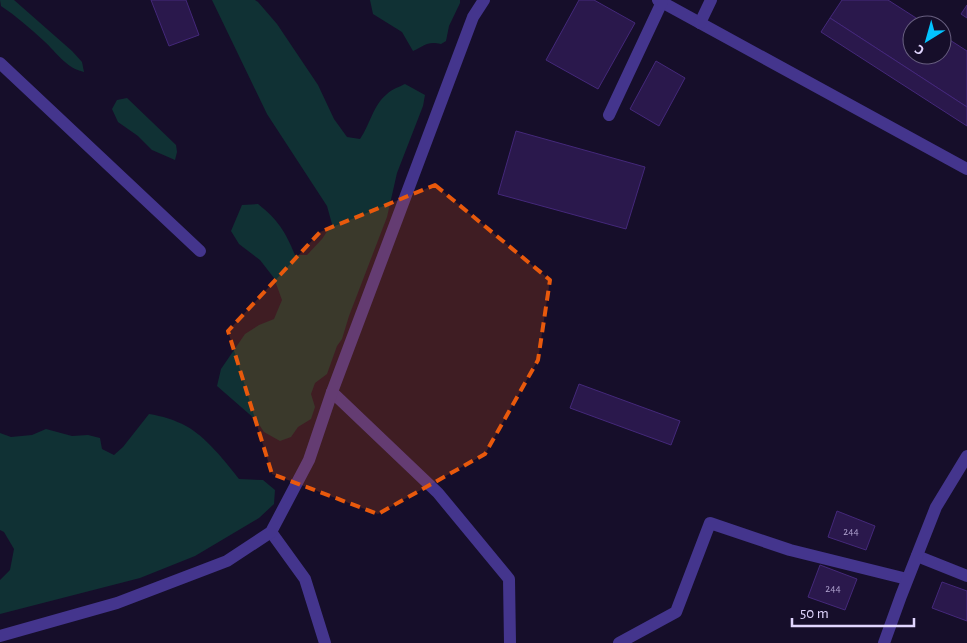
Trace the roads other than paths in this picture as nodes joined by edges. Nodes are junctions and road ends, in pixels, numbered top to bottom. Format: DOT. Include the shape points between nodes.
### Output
graph roads {
  1 [pos="484,0"];
  2 [pos="711,0"];
  3 [pos="660,1"];
  4 [pos="700,23"];
  5 [pos="0,63"];
  6 [pos="609,115"];
  7 [pos="967,169"];
  8 [pos="200,251"];
  9 [pos="332,392"];
  10 [pos="967,456"];
  11 [pos="271,532"];
  12 [pos="917,556"];
  13 [pos="967,576"];
  14 [pos="908,578"];
  15 [pos="0,636"];
  16 [pos="325,643"];
  17 [pos="510,643"];
  18 [pos="619,643"];
  19 [pos="884,643"];
  1 -- 9 [label="street" via="474,17"];
  2 -- 4 [label="street"];
  3 -- 4 [label="street"];
  3 -- 6 [label="street"];
  4 -- 7 [label="street"];
  5 -- 8 [label="street"];
  9 -- 11 [label="street" via="309,460"];
  9 -- 17 [label="street" via="438,493 510,579"];
  10 -- 12 [label="street" via="936,506"];
  11 -- 15 [label="street" via="227,560 117,603"];
  11 -- 16 [label="street" via="304,579"];
  12 -- 13 [label="street"];
  12 -- 14 [label="street"];
  14 -- 18 [label="street" via="790,550 710,524 676,612"];
  14 -- 19 [label="street"];
}
